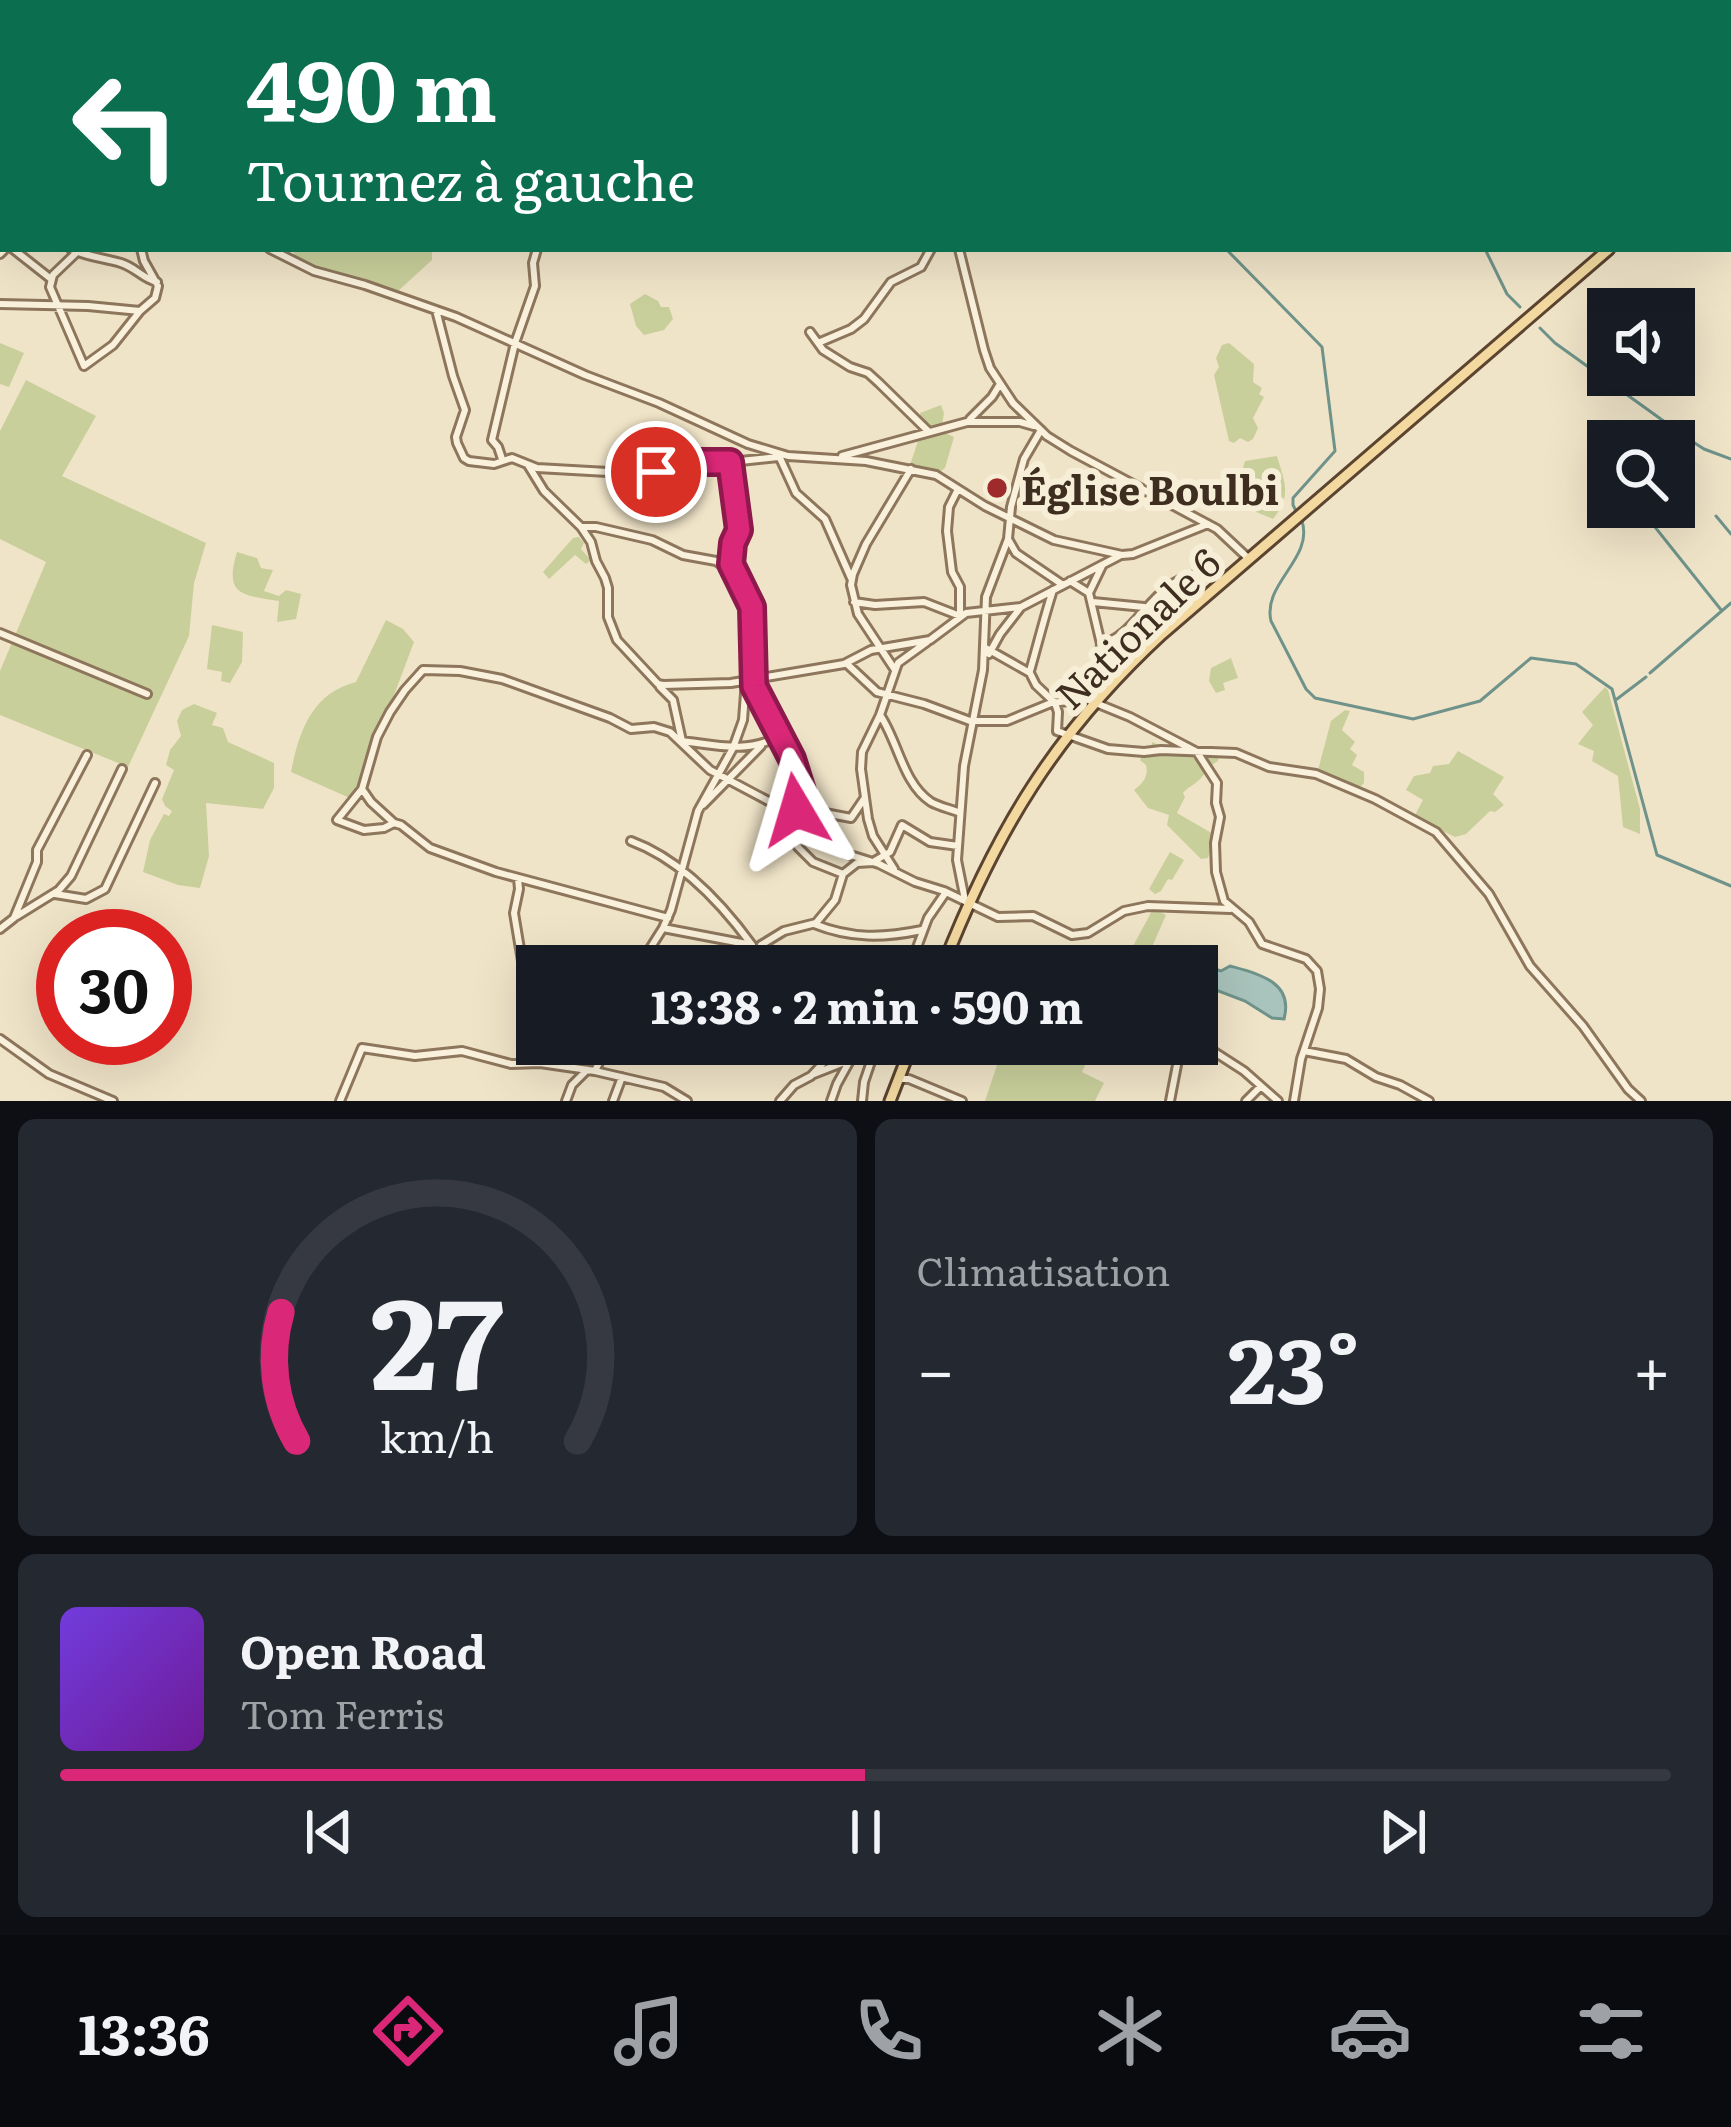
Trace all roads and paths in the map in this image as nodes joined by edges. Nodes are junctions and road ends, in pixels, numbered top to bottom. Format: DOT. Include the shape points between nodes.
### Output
graph roads {
  1 [pos="8,252"];
  2 [pos="73,252"];
  3 [pos="77,252"];
  4 [pos="142,252"];
  5 [pos="276,252"];
  6 [pos="291,252"];
  7 [pos="536,252"];
  8 [pos="929,252"];
  9 [pos="960,252"];
  10 [pos="1606,252"];
  11 [pos="296,262"];
  12 [pos="51,279"];
  13 [pos="157,282"];
  14 [pos="0,304"];
  15 [pos="58,306"];
  16 [pos="436,310"];
  17 [pos="140,311"];
  18 [pos="810,332"];
  19 [pos="515,343"];
  20 [pos="818,343"];
  21 [pos="1000,384"];
  22 [pos="967,422"];
  23 [pos="1039,429"];
  24 [pos="928,431"];
  25 [pos="780,455"];
  26 [pos="837,458"];
  27 [pos="502,459"];
  28 [pos="730,462"];
  29 [pos="527,465"];
  30 [pos="911,469"];
  31 [pos="958,489"];
  32 [pos="1011,518"];
  33 [pos="1208,524"];
  34 [pos="581,527"];
  35 [pos="1008,539"];
  36 [pos="1122,555"];
  37 [pos="1249,559"];
  38 [pos="1103,562"];
  39 [pos="1196,574"];
  40 [pos="735,575"];
  41 [pos="852,581"];
  42 [pos="1066,583"];
  43 [pos="1054,590"];
  44 [pos="1090,597"];
  45 [pos="854,602"];
  46 [pos="1021,607"];
  47 [pos="1144,608"];
  48 [pos="985,610"];
  49 [pos="959,616"];
  50 [pos="1166,619"];
  51 [pos="0,633"];
  52 [pos="930,640"];
  53 [pos="1101,644"];
  54 [pos="879,649"];
  55 [pos="987,649"];
  56 [pos="845,663"];
  57 [pos="895,670"];
  58 [pos="1030,673"];
  59 [pos="1105,678"];
  60 [pos="749,679"];
  61 [pos="658,684"];
  62 [pos="147,694"];
  63 [pos="888,694"];
  64 [pos="1055,703"];
  65 [pos="1094,703"];
  66 [pos="880,715"];
  67 [pos="973,722"];
  68 [pos="780,735"];
  69 [pos="1067,735"];
  70 [pos="682,741"];
  71 [pos="764,744"];
  72 [pos="733,748"];
  73 [pos="1197,752"];
  74 [pos="87,755"];
  75 [pos="122,769"];
  76 [pos="718,775"];
  77 [pos="727,780"];
  78 [pos="155,783"];
  79 [pos="362,789"];
  80 [pos="864,799"];
  81 [pos="796,810"];
  82 [pos="698,811"];
  83 [pos="960,813"];
  84 [pos="394,823"];
  85 [pos="631,841"];
  86 [pos="958,845"];
  87 [pos="844,853"];
  88 [pos="886,855"];
  89 [pos="872,862"];
  90 [pos="683,873"];
  91 [pos="843,874"];
  92 [pos="897,874"];
  93 [pos="518,879"];
  94 [pos="946,892"];
  95 [pos="52,894"];
  96 [pos="967,902"];
  97 [pos="1230,909"];
  98 [pos="14,918"];
  99 [pos="668,918"];
  100 [pos="814,924"];
  101 [pos="664,928"];
  102 [pos="0,929"];
  103 [pos="922,930"];
  104 [pos="518,945"];
  105 [pos="653,945"];
  106 [pos="757,945"];
  107 [pos="917,945"];
  108 [pos="951,945"];
  109 [pos="0,1039"];
  110 [pos="1304,1051"];
  111 [pos="516,1064"];
  112 [pos="546,1065"];
  113 [pos="594,1065"];
  114 [pos="821,1065"];
  115 [pos="837,1065"];
  116 [pos="847,1065"];
  117 [pos="870,1065"];
  118 [pos="904,1065"];
  119 [pos="591,1070"];
  120 [pos="811,1076"];
  121 [pos="622,1077"];
  122 [pos="898,1079"];
  123 [pos="1261,1086"];
  124 [pos="112,1101"];
  125 [pos="340,1101"];
  126 [pos="566,1101"];
  127 [pos="614,1101"];
  128 [pos="687,1101"];
  129 [pos="780,1101"];
  130 [pos="831,1101"];
  131 [pos="862,1101"];
  132 [pos="890,1101"];
  133 [pos="962,1101"];
  134 [pos="1170,1101"];
  135 [pos="1246,1101"];
  136 [pos="1278,1101"];
  137 [pos="1294,1101"];
  138 [pos="1430,1101"];
  139 [pos="1641,1101"];
  1 -- 12 [label="street"];
  2 -- 12 [label="street"];
  3 -- 13 [label="street"];
  4 -- 13 [label="street"];
  5 -- 11 [label="street"];
  6 -- 11 [label="street"];
  7 -- 19 [label="street" via="536,286"];
  8 -- 20 [label="street" via="921,267 890,282 863,319"];
  9 -- 21 [label="street" via="983,350"];
  10 -- 37 [label="main road, Nationale 6"];
  11 -- 16 [label="street"];
  12 -- 15 [label="street"];
  13 -- 17 [label="street" via="155,298"];
  14 -- 15 [label="street"];
  15 -- 17 [label="street"];
  15 -- 17 [label="street" via="84,366"];
  16 -- 19 [label="street"];
  16 -- 27 [label="street" via="465,410 459,450 473,462"];
  18 -- 20 [label="street"];
  19 -- 25 [label="street"];
  19 -- 27 [label="street" via="492,440"];
  20 -- 24 [label="street" via="868,373"];
  21 -- 22 [label="street"];
  21 -- 23 [label="street"];
  22 -- 23 [label="street"];
  22 -- 24 [label="street"];
  23 -- 32 [label="street"];
  23 -- 33 [label="street"];
  24 -- 26 [label="street"];
  25 -- 26 [label="street"];
  25 -- 28 [label="street"];
  25 -- 41 [label="street" via="796,494 825,519"];
  26 -- 30 [label="street"];
  27 -- 29 [label="street"];
  28 -- 29 [label="street" via="644,474"];
  28 -- 40 [label="street"];
  29 -- 34 [label="street"];
  30 -- 31 [label="street"];
  30 -- 41 [label="street"];
  31 -- 32 [label="street"];
  31 -- 49 [label="street" via="947,531"];
  32 -- 35 [label="street"];
  32 -- 36 [label="street" via="1054,540"];
  33 -- 36 [label="street"];
  33 -- 37 [label="street"];
  34 -- 40 [label="street" via="652,540"];
  34 -- 61 [label="street" via="605,578 617,640"];
  35 -- 42 [label="street" via="1016,553"];
  35 -- 48 [label="street"];
  36 -- 38 [label="street"];
  37 -- 65 [label="main road, Nationale 6"];
  38 -- 42 [label="street"];
  38 -- 44 [label="street"];
  39 -- 47 [label="street"];
  40 -- 60 [label="street" via="753,615"];
  41 -- 45 [label="street"];
  42 -- 43 [label="street"];
  42 -- 44 [label="street"];
  43 -- 46 [label="street"];
  43 -- 58 [label="street"];
  44 -- 47 [label="street"];
  44 -- 53 [label="street"];
  45 -- 49 [label="street" via="923,602"];
  45 -- 54 [label="street"];
  46 -- 48 [label="street"];
  46 -- 55 [label="street"];
  47 -- 50 [label="street"];
  47 -- 53 [label="street" via="1118,640"];
  48 -- 49 [label="street"];
  48 -- 55 [label="street"];
  49 -- 52 [label="street"];
  51 -- 62 [label="street"];
  52 -- 54 [label="street"];
  52 -- 57 [label="street"];
  53 -- 59 [label="street"];
  54 -- 56 [label="street"];
  54 -- 57 [label="street"];
  55 -- 58 [label="street"];
  55 -- 67 [label="street"];
  56 -- 60 [label="street"];
  56 -- 63 [label="street"];
  57 -- 63 [label="street"];
  58 -- 64 [label="street"];
  60 -- 61 [label="street"];
  60 -- 68 [label="street"];
  60 -- 72 [label="street"];
  61 -- 70 [label="street" via="673,700"];
  63 -- 66 [label="street"];
  63 -- 67 [label="street"];
  64 -- 65 [label="street"];
  64 -- 67 [label="street" via="1007,721"];
  64 -- 69 [label="street" via="1057,731"];
  65 -- 69 [label="main road, Nationale 6"];
  65 -- 73 [label="street"];
  66 -- 80 [label="street" via="862,752"];
  66 -- 83 [label="street" via="927,800"];
  67 -- 83 [label="street"];
  68 -- 71 [label="street"];
  68 -- 81 [label="street" via="803,794"];
  69 -- 73 [label="street" via="1108,748"];
  69 -- 96 [label="main road, Nationale 6"];
  70 -- 72 [label="street"];
  70 -- 76 [label="street"];
  70 -- 79 [label="street" via="502,679 423,670 377,737"];
  71 -- 72 [label="street"];
  71 -- 77 [label="street"];
  72 -- 76 [label="street"];
  73 -- 97 [label="street" via="1217,783 1216,872"];
  73 -- 139 [label="street" via="1236,753 1316,774 1436,832 1489,894 1530,966"];
  74 -- 98 [label="street" via="37,850"];
  75 -- 95 [label="street" via="71,875"];
  76 -- 77 [label="street"];
  76 -- 82 [label="street"];
  77 -- 81 [label="street"];
  77 -- 82 [label="street"];
  78 -- 95 [label="street" via="105,889 86,899"];
  79 -- 84 [label="street"];
  79 -- 84 [label="street" via="337,820 364,830"];
  80 -- 81 [label="street" via="851,818"];
  80 -- 88 [label="street"];
  81 -- 91 [label="street" via="798,847"];
  82 -- 90 [label="street"];
  83 -- 86 [label="street"];
  84 -- 93 [label="street" via="430,848"];
  85 -- 90 [label="street"];
  86 -- 88 [label="street" via="930,842 902,825"];
  86 -- 96 [label="street"];
  87 -- 89 [label="street"];
  88 -- 89 [label="street"];
  88 -- 92 [label="street"];
  89 -- 91 [label="street"];
  89 -- 92 [label="street"];
  90 -- 99 [label="street"];
  90 -- 106 [label="street"];
  91 -- 100 [label="street" via="830,909"];
  92 -- 94 [label="street"];
  93 -- 99 [label="street"];
  93 -- 104 [label="street"];
  94 -- 96 [label="street"];
  94 -- 103 [label="street"];
  95 -- 98 [label="street"];
  96 -- 97 [label="street" via="1003,918 1033,916 1072,935 1148,906"];
  96 -- 108 [label="main road, Nationale 6"];
  97 -- 110 [label="street" via="1262,944 1317,970 1318,1008"];
  98 -- 102 [label="street"];
  99 -- 101 [label="street"];
  100 -- 103 [label="street" via="866,938"];
  100 -- 106 [label="street"];
  101 -- 105 [label="street"];
  101 -- 106 [label="street"];
  103 -- 107 [label="street"];
  109 -- 124 [label="street" via="49,1074"];
  110 -- 137 [label="street"];
  110 -- 138 [label="street" via="1346,1059"];
  111 -- 125 [label="street" via="462,1052 362,1048"];
  112 -- 119 [label="street"];
  113 -- 119 [label="street"];
  114 -- 120 [label="street"];
  115 -- 120 [label="street"];
  116 -- 130 [label="street"];
  117 -- 131 [label="street"];
  118 -- 122 [label="main road"];
  119 -- 121 [label="street"];
  119 -- 126 [label="street" via="572,1084"];
  120 -- 129 [label="street"];
  121 -- 127 [label="street"];
  121 -- 128 [label="street"];
  122 -- 132 [label="main road"];
  122 -- 133 [label="street"];
  123 -- 134 [label="street" via="1213,1051 1174,1047"];
  123 -- 135 [label="street"];
  123 -- 136 [label="street"];
}
